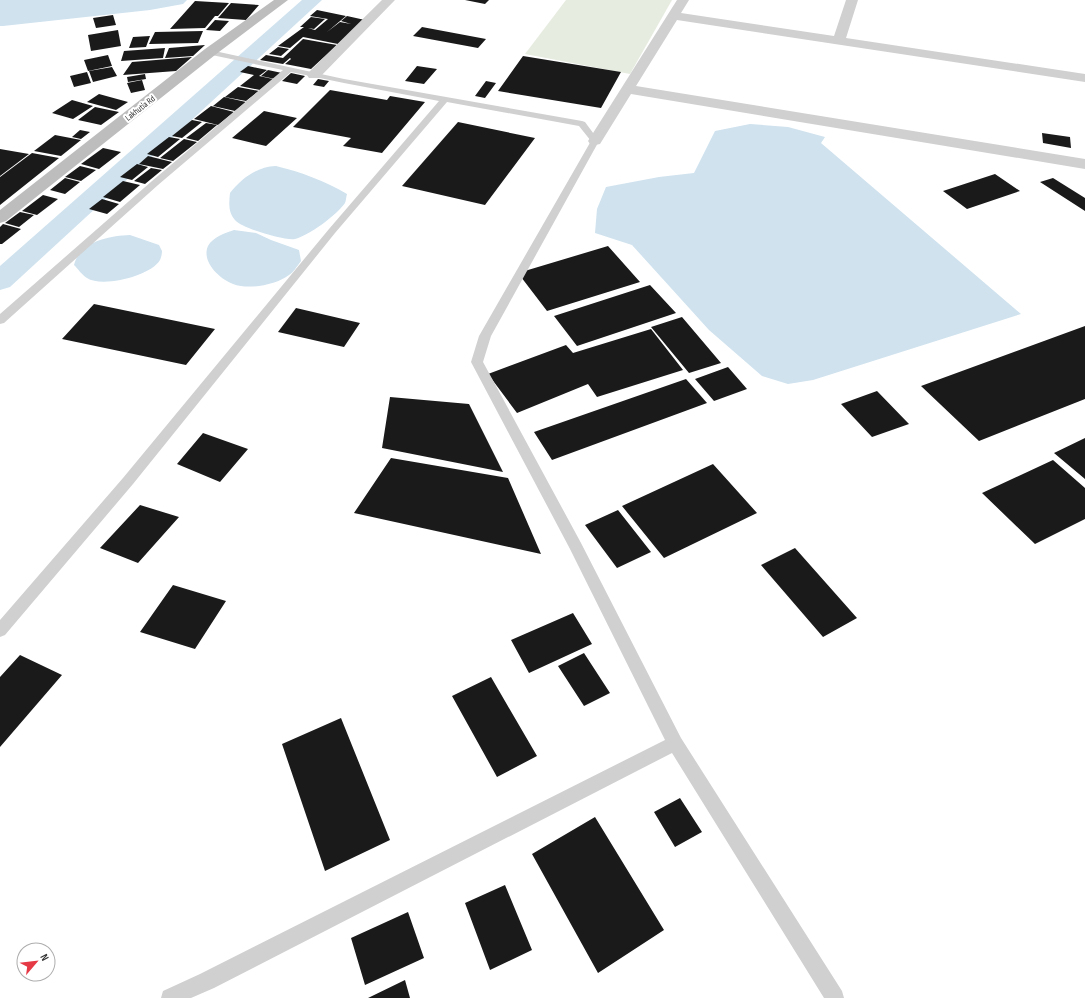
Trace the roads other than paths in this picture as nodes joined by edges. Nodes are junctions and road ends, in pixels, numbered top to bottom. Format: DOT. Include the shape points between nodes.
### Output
graph roads {
  1 [pos="282,0"];
  2 [pos="388,0"];
  3 [pos="683,0"];
  4 [pos="852,0"];
  5 [pos="673,16"];
  6 [pos="839,41"];
  7 [pos="210,52"];
  8 [pos="288,70"];
  9 [pos="314,75"];
  10 [pos="1085,78"];
  11 [pos="628,89"];
  12 [pos="446,99"];
  13 [pos="595,141"];
  14 [pos="1085,164"];
  15 [pos="0,218"];
  16 [pos="0,320"];
  17 [pos="0,631"];
  18 [pos="675,743"];
  19 [pos="170,998"];
  20 [pos="835,998"];
  1 -- 7 [label="street, Lakhutia Rd"];
  2 -- 9 [label="street"];
  3 -- 5 [label="street"];
  4 -- 6 [label="street"];
  5 -- 6 [label="street"];
  5 -- 11 [label="street"];
  6 -- 10 [label="street"];
  7 -- 8 [label="lane"];
  7 -- 15 [label="street, Lakhutia Rd"];
  8 -- 9 [label="lane"];
  8 -- 16 [label="lane"];
  9 -- 12 [label="lane"];
  11 -- 13 [label="street"];
  11 -- 14 [label="street"];
  12 -- 13 [label="lane" via="582,124"];
  12 -- 17 [label="lane" via="332,231 128,482"];
  13 -- 18 [label="lane" via="485,336 477,362 576,547"];
  18 -- 19 [label="lane"];
  18 -- 20 [label="lane"];
}
